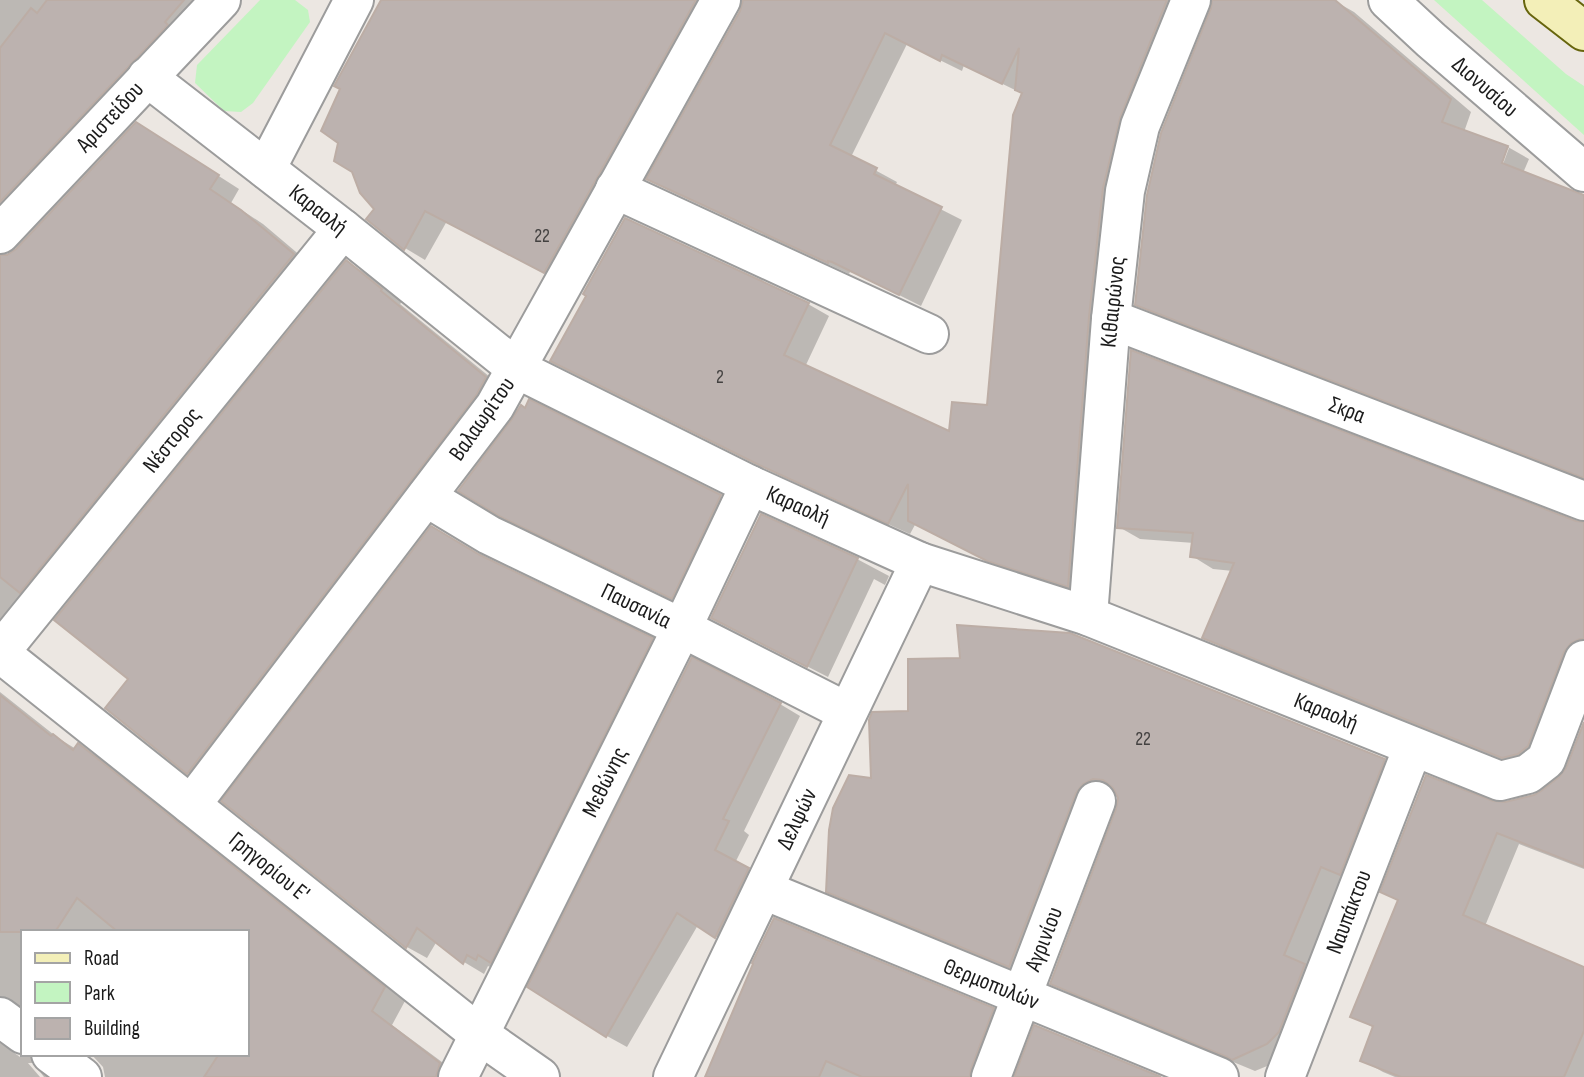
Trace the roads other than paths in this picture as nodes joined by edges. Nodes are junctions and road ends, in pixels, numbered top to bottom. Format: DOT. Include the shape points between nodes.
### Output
graph roads {
  1 [pos="220,0"];
  2 [pos="354,0"];
  3 [pos="721,0"];
  4 [pos="1191,0"];
  5 [pos="1388,0"];
  6 [pos="1544,0"];
  7 [pos="1584,31"];
  8 [pos="147,77"];
  9 [pos="266,169"];
  10 [pos="1584,172"];
  11 [pos="615,189"];
  12 [pos="343,229"];
  13 [pos="0,234"];
  14 [pos="1111,319"];
  15 [pos="929,334"];
  16 [pos="517,369"];
  17 [pos="750,485"];
  18 [pos="426,497"];
  19 [pos="1584,501"];
  20 [pos="920,562"];
  21 [pos="1088,616"];
  22 [pos="682,628"];
  23 [pos="0,652"];
  24 [pos="1584,660"];
  25 [pos="847,712"];
  26 [pos="1413,747"];
  27 [pos="1096,801"];
  28 [pos="191,805"];
  29 [pos="764,890"];
  30 [pos="1023,997"];
  31 [pos="0,1017"];
  32 [pos="21,1033"];
  33 [pos="480,1035"];
  34 [pos="54,1056"];
  35 [pos="82,1077"];
  36 [pos="458,1077"];
  37 [pos="540,1077"];
  38 [pos="673,1077"];
  39 [pos="991,1077"];
  40 [pos="1219,1077"];
  41 [pos="1285,1077"];
  1 -- 8 [label="street, Αριστείδου"];
  2 -- 9 [label="street"];
  3 -- 11 [label="street, Βαλαωρίτου"];
  4 -- 14 [label="street, Κιθαιρώνος" via="1140,126 1125,191"];
  5 -- 10 [label="street, Διονυσίου"];
  6 -- 7 [label="main road"];
  8 -- 9 [label="street, Καραολή"];
  8 -- 13 [label="street, Αριστείδου"];
  9 -- 12 [label="street, Καραολή"];
  11 -- 15 [label="street"];
  11 -- 16 [label="street, Βαλαωρίτου"];
  12 -- 16 [label="street, Καραολή"];
  12 -- 23 [label="street, Νέστορος"];
  14 -- 19 [label="street, Σκρα"];
  14 -- 21 [label="street, Κιθαιρώνος"];
  16 -- 17 [label="street, Καραολή"];
  16 -- 18 [label="street, Βαλαωρίτου" via="495,406"];
  17 -- 20 [label="street, Καραολή"];
  17 -- 22 [label="street, Μεθώνης"];
  18 -- 22 [label="street, Παυσανία" via="489,535"];
  18 -- 28 [label="street, Βαλαωρίτου"];
  20 -- 21 [label="street, Καραολή"];
  20 -- 25 [label="street, Δελφών"];
  21 -- 26 [label="street, Καραολή"];
  22 -- 25 [label="street, Παυσανία"];
  22 -- 33 [label="street, Μεθώνης"];
  23 -- 28 [label="street, Γρηγορίου Ε'"];
  24 -- 26 [label="street, Καραολή" via="1546,760 1528,774 1500,781"];
  25 -- 29 [label="street, Δελφών"];
  26 -- 41 [label="street, Ναυπάκτου"];
  27 -- 30 [label="street, Αγρινίου"];
  28 -- 33 [label="street, Γρηγορίου Ε'"];
  29 -- 30 [label="street, Θερμοπυλών"];
  29 -- 38 [label="street, Δελφών"];
  30 -- 39 [label="street, Αγρινίου"];
  30 -- 40 [label="street, Θερμοπυλών"];
  31 -- 32 [label="street"];
  33 -- 36 [label="street, Μεθώνης"];
  33 -- 37 [label="street, Γρηγορίου Ε'"];
  34 -- 35 [label="street"];
}
